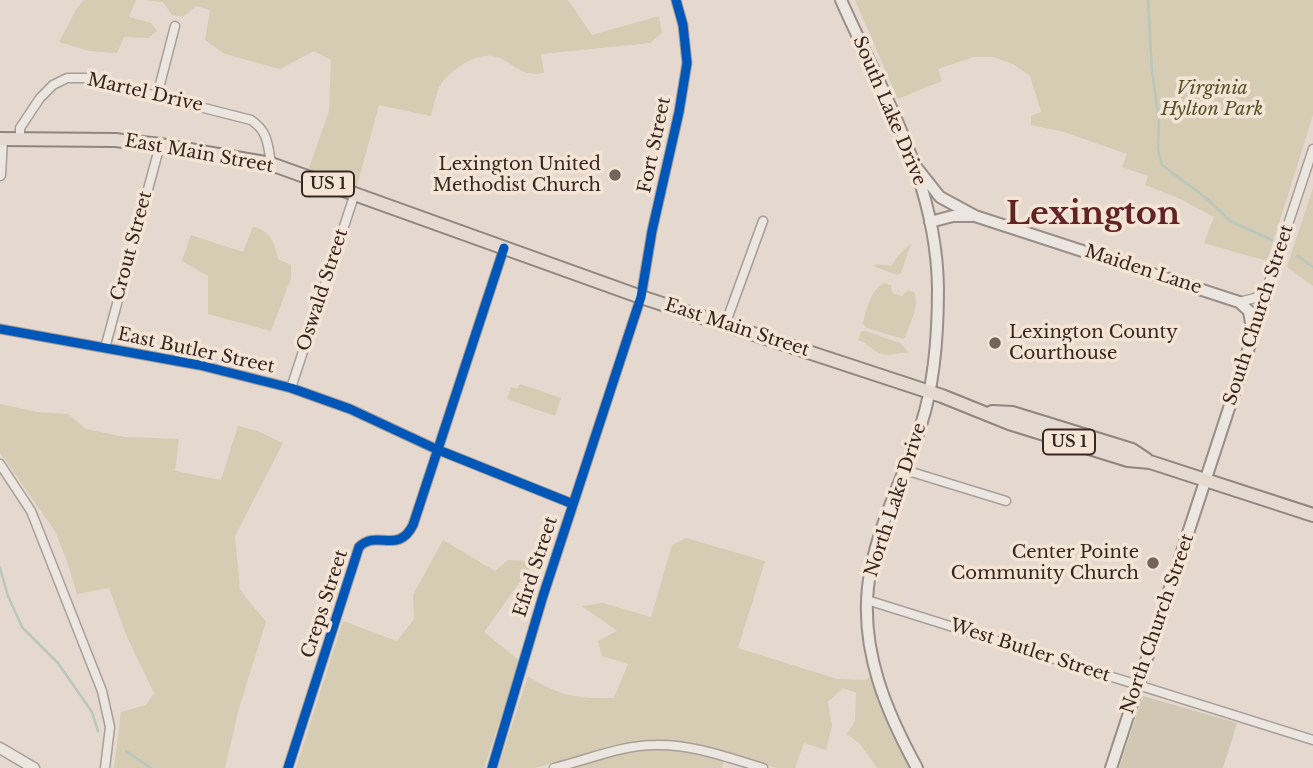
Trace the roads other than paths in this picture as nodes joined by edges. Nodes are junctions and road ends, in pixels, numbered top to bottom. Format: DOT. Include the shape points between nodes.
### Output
graph roads {
  1 [pos="676,0"];
  2 [pos="841,0"];
  3 [pos="176,26"];
  4 [pos="157,96"];
  5 [pos="1,139"];
  6 [pos="20,139"];
  7 [pos="160,145"];
  8 [pos="1313,149"];
  9 [pos="271,164"];
  10 [pos="917,168"];
  11 [pos="1310,168"];
  12 [pos="0,176"];
  13 [pos="355,193"];
  14 [pos="975,216"];
  15 [pos="763,221"];
  16 [pos="930,222"];
  17 [pos="504,248"];
  18 [pos="1267,288"];
  19 [pos="641,297"];
  20 [pos="1239,302"];
  21 [pos="725,324"];
  22 [pos="0,329"];
  23 [pos="1253,335"];
  24 [pos="105,348"];
  25 [pos="291,388"];
  26 [pos="930,392"];
  27 [pos="436,449"];
  28 [pos="0,464"];
  29 [pos="905,470"];
  30 [pos="1206,481"];
  31 [pos="1006,501"];
  32 [pos="573,504"];
  33 [pos="1313,515"];
  34 [pos="867,600"];
  35 [pos="1137,685"];
  36 [pos="1313,740"];
  37 [pos="0,748"];
  38 [pos="34,768"];
  39 [pos="105,768"];
  40 [pos="288,768"];
  41 [pos="492,768"];
  42 [pos="554,768"];
  43 [pos="763,768"];
  44 [pos="917,768"];
  45 [pos="1111,768"];
  1 -- 19 [label="street, Fort Street" via="687,63"];
  2 -- 10 [label="main road, South Lake Drive"];
  3 -- 4 [label="street"];
  4 -- 6 [label="street, Martel Drive" via="86,78 67,78 40,97 20,128"];
  4 -- 9 [label="street, Martel Drive" via="251,120 266,136"];
  5 -- 6 [label="main road, East Main Street / US 1"];
  5 -- 12 [label="street"];
  6 -- 7 [label="main road, East Main Street / US 1"];
  7 -- 9 [label="main road, East Main Street / US 1"];
  7 -- 24 [label="street, Crout Street"];
  8 -- 11 [label="street, South Church Street"];
  9 -- 13 [label="main road, East Main Street / US 1"];
  10 -- 14 [label="main road, Maiden Lane" via="940,197"];
  10 -- 16 [label="main road, South Lake Drive"];
  11 -- 18 [label="street, South Church Street"];
  13 -- 17 [label="main road, East Main Street / US 1"];
  13 -- 25 [label="street, Oswald Street"];
  14 -- 16 [label="main road, Maiden Lane"];
  14 -- 20 [label="main road, Maiden Lane"];
  15 -- 21 [label="street"];
  16 -- 26 [label="main road, South Lake Drive" via="938,303"];
  17 -- 19 [label="main road, East Main Street / US 1"];
  17 -- 27 [label="street, Creps Street"];
  18 -- 20 [label="street" via="1255,298"];
  18 -- 23 [label="street, South Church Street"];
  19 -- 21 [label="main road, East Main Street / US 1"];
  19 -- 32 [label="street, Efird Street"];
  20 -- 23 [label="main road" via="1249,311"];
  21 -- 26 [label="main road, East Main Street / US 1"];
  22 -- 24 [label="street, East Butler Street"];
  23 -- 30 [label="main road, South Church Street"];
  24 -- 25 [label="street, East Butler Street"];
  25 -- 27 [label="street, East Butler Street" via="350,409"];
  26 -- 29 [label="main road, North Lake Drive"];
  26 -- 30 [label="main road, East Main Street / US 1" via="986,412 1012,413 1132,450 1150,462"];
  27 -- 32 [label="street, East Butler Street"];
  27 -- 40 [label="street, Creps Street" via="410,531 397,541 369,540 357,553"];
  28 -- 39 [label="street" via="32,511 102,691 110,727"];
  29 -- 31 [label="street"];
  29 -- 34 [label="main road, North Lake Drive" via="877,545"];
  30 -- 33 [label="main road, East Main Street"];
  30 -- 35 [label="main road, North Church Street"];
  32 -- 41 [label="street, Efird Street"];
  34 -- 35 [label="street, West Butler Street"];
  34 -- 44 [label="main road, North Lake Drive" via="875,673"];
  35 -- 36 [label="street, West Butler Street"];
  35 -- 45 [label="main road, North Church Street"];
  37 -- 38 [label="street"];
  42 -- 43 [label="street" via="655,745 692,748"];
}
